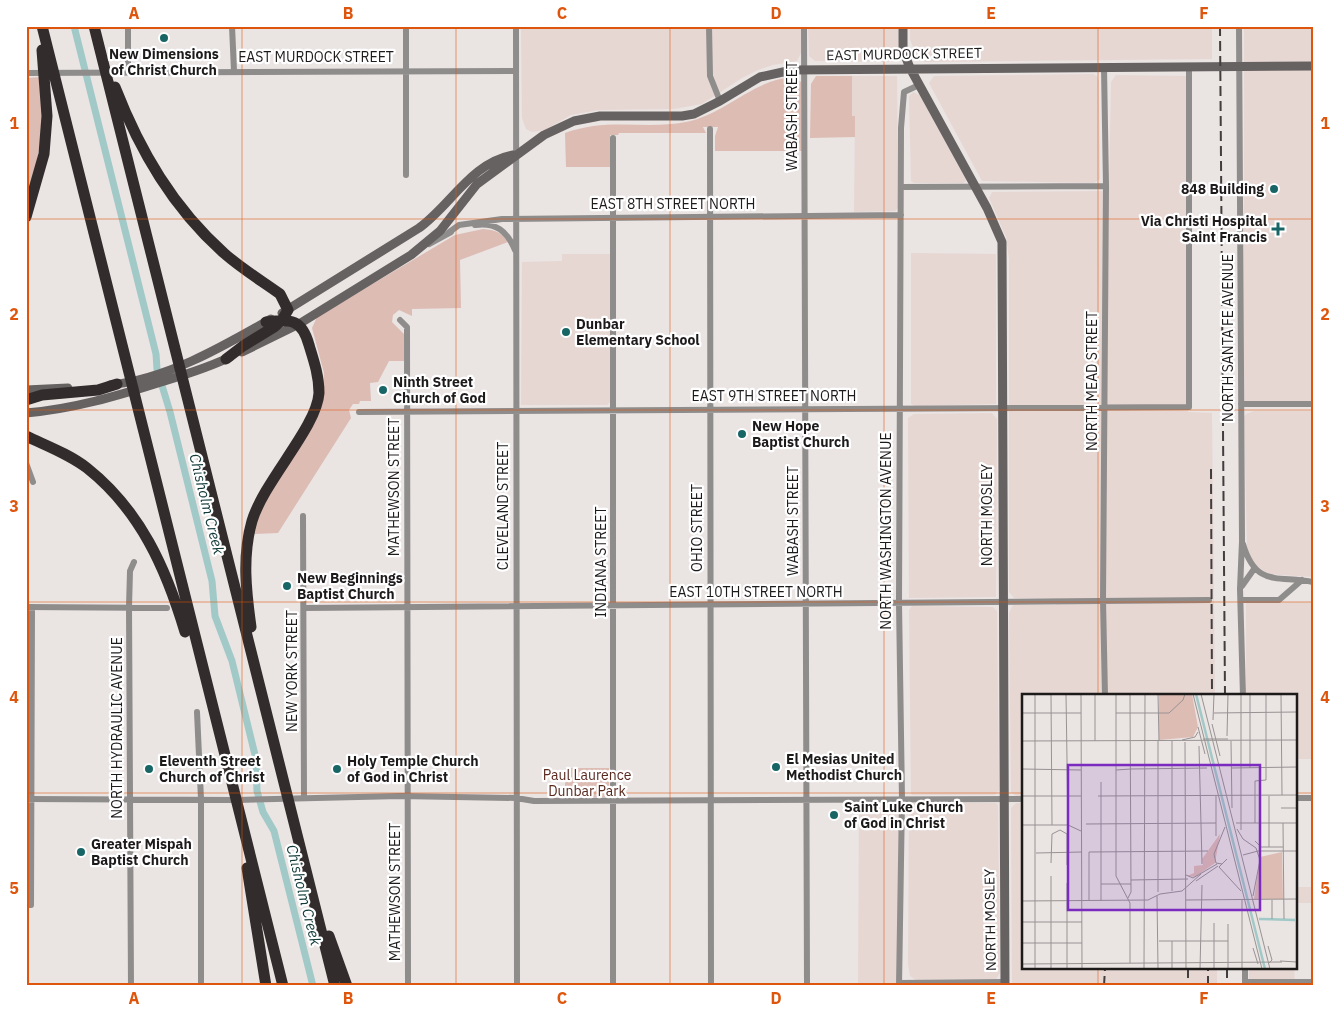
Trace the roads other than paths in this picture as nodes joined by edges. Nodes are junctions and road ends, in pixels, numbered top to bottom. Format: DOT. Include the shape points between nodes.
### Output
graph roads {
  1 [pos="41,26"];
  2 [pos="94,26"];
  3 [pos="128,26"];
  4 [pos="232,26"];
  5 [pos="406,26"];
  6 [pos="516,26"];
  7 [pos="709,26"];
  8 [pos="804,26"];
  9 [pos="903,26"];
  10 [pos="1239,26"];
  11 [pos="98,43"];
  12 [pos="1189,66"];
  13 [pos="1239,66"];
  14 [pos="1313,66"];
  15 [pos="1104,67"];
  16 [pos="910,68"];
  17 [pos="804,69"];
  18 [pos="406,70"];
  19 [pos="234,71"];
  20 [pos="516,71"];
  21 [pos="128,72"];
  22 [pos="26,73"];
  23 [pos="919,85"];
  24 [pos="720,101"];
  25 [pos="710,129"];
  26 [pos="613,138"];
  27 [pos="516,155"];
  28 [pos="406,176"];
  29 [pos="974,186"];
  30 [pos="1106,186"];
  31 [pos="901,187"];
  32 [pos="901,215"];
  33 [pos="805,216"];
  34 [pos="26,217"];
  35 [pos="615,217"];
  36 [pos="709,217"];
  37 [pos="516,218"];
  38 [pos="448,233"];
  39 [pos="516,252"];
  40 [pos="411,255"];
  41 [pos="285,315"];
  42 [pos="400,320"];
  43 [pos="266,322"];
  44 [pos="299,324"];
  45 [pos="226,359"];
  46 [pos="117,384"];
  47 [pos="135,386"];
  48 [pos="26,390"];
  49 [pos="26,400"];
  50 [pos="1241,404"];
  51 [pos="1313,404"];
  52 [pos="1104,408"];
  53 [pos="900,409"];
  54 [pos="1001,409"];
  55 [pos="709,410"];
  56 [pos="806,410"];
  57 [pos="614,411"];
  58 [pos="359,412"];
  59 [pos="407,412"];
  60 [pos="516,412"];
  61 [pos="26,413"];
  62 [pos="26,436"];
  63 [pos="26,463"];
  64 [pos="33,482"];
  65 [pos="303,516"];
  66 [pos="1242,541"];
  67 [pos="134,562"];
  68 [pos="1254,569"];
  69 [pos="1302,580"];
  70 [pos="1313,582"];
  71 [pos="1240,589"];
  72 [pos="1103,600"];
  73 [pos="1209,600"];
  74 [pos="1242,600"];
  75 [pos="1002,602"];
  76 [pos="899,603"];
  77 [pos="805,604"];
  78 [pos="710,605"];
  79 [pos="614,606"];
  80 [pos="29,607"];
  81 [pos="129,607"];
  82 [pos="407,607"];
  83 [pos="516,607"];
  84 [pos="167,608"];
  85 [pos="304,608"];
  86 [pos="258,680"];
  87 [pos="1105,694"];
  88 [pos="1243,694"];
  89 [pos="197,712"];
  90 [pos="213,714"];
  91 [pos="232,785"];
  92 [pos="407,796"];
  93 [pos="304,797"];
  94 [pos="516,798"];
  95 [pos="1296,798"];
  96 [pos="1313,798"];
  97 [pos="29,799"];
  98 [pos="130,799"];
  99 [pos="201,799"];
  100 [pos="902,799"];
  101 [pos="1003,799"];
  102 [pos="1022,799"];
  103 [pos="806,800"];
  104 [pos="613,801"];
  105 [pos="710,801"];
  106 [pos="304,859"];
  107 [pos="29,905"];
  108 [pos="1245,970"];
  109 [pos="1313,982"];
  110 [pos="1004,984"];
  111 [pos="1245,984"];
  112 [pos="899,985"];
  113 [pos="131,986"];
  114 [pos="200,986"];
  115 [pos="266,986"];
  116 [pos="283,986"];
  117 [pos="335,986"];
  118 [pos="347,986"];
  119 [pos="408,986"];
  120 [pos="517,986"];
  121 [pos="613,986"];
  122 [pos="711,986"];
  123 [pos="807,986"];
  1 -- 34 [label="highway" via="47,116 41,171"];
  1 -- 90 [label="highway"];
  2 -- 11 [label="highway"];
  3 -- 21 [label="street"];
  4 -- 19 [label="street"];
  5 -- 18 [label="street"];
  6 -- 20 [label="street, CLEVELAND STREET"];
  7 -- 24 [label="street" via="710,76"];
  8 -- 17 [label="street, WABASH STREET"];
  9 -- 16 [label="street" via="903,50"];
  10 -- 13 [label="street, NORTH SANTA FE AVENUE"];
  11 -- 41 [label="highway" via="146,158 192,222 226,255 280,294"];
  11 -- 86 [label="highway"];
  12 -- 13 [label="street, EAST MURDOCK STREET"];
  12 -- 15 [label="street, EAST MURDOCK STREET"];
  12 -- 52 [label="street, EAST 9TH STREET NORTH" via="1189,407"];
  13 -- 14 [label="street, EAST MURDOCK STREET"];
  13 -- 50 [label="street, NORTH SANTA FE AVENUE"];
  15 -- 16 [label="street, EAST MURDOCK STREET"];
  15 -- 30 [label="street, NORTH MEAD STREET"];
  16 -- 17 [label="street, EAST MURDOCK STREET"];
  16 -- 23 [label="street, NORTH MOSLEY"];
  17 -- 24 [label="street, EAST MURDOCK STREET" via="766,75"];
  17 -- 33 [label="street, WABASH STREET"];
  18 -- 19 [label="street, EAST MURDOCK STREET"];
  18 -- 20 [label="street, EAST MURDOCK STREET"];
  18 -- 28 [label="street"];
  19 -- 21 [label="street, EAST MURDOCK STREET"];
  20 -- 27 [label="street, CLEVELAND STREET"];
  21 -- 22 [label="street, EAST MURDOCK STREET"];
  23 -- 29 [label="street, NORTH MOSLEY"];
  23 -- 31 [label="street, NORTH WASHINGTON AVENUE" via="904,92"];
  24 -- 27 [label="street, EAST MURDOCK STREET" via="682,116 600,116 574,121"];
  25 -- 36 [label="street, OHIO STREET"];
  26 -- 35 [label="street, INDIANA STREET"];
  27 -- 37 [label="street, CLEVELAND STREET"];
  27 -- 40 [label="street, EAST MURDOCK STREET" via="477,184 440,230"];
  27 -- 41 [label="street, EAST MURDOCK STREET" via="505,157 473,175 420,228 374,254"];
  29 -- 30 [label="street"];
  29 -- 31 [label="street"];
  29 -- 54 [label="street, NORTH MOSLEY" via="1002,242"];
  30 -- 52 [label="street, NORTH MEAD STREET"];
  31 -- 32 [label="street, NORTH WASHINGTON AVENUE"];
  32 -- 33 [label="street, EAST 8TH STREET NORTH"];
  32 -- 53 [label="street, NORTH WASHINGTON AVENUE"];
  33 -- 36 [label="street, EAST 8TH STREET NORTH"];
  33 -- 56 [label="street, WABASH STREET"];
  35 -- 36 [label="street, EAST 8TH STREET NORTH"];
  35 -- 37 [label="street, EAST 8TH STREET NORTH"];
  35 -- 57 [label="street, INDIANA STREET"];
  36 -- 55 [label="street, OHIO STREET"];
  37 -- 38 [label="street, EAST 8TH STREET NORTH" via="472,222 459,225"];
  37 -- 39 [label="street, CLEVELAND STREET"];
  38 -- 39 [label="street, EAST 8TH STREET NORTH" via="490,224 506,233"];
  38 -- 40 [label="street, EAST 8TH STREET NORTH"];
  39 -- 60 [label="street, CLEVELAND STREET"];
  40 -- 44 [label="street, EAST 8TH STREET NORTH"];
  41 -- 43 [label="highway"];
  41 -- 44 [label="highway"];
  41 -- 45 [label="highway"];
  42 -- 59 [label="street, MATHEWSON STREET" via="407,327"];
  43 -- 47 [label="street"];
  44 -- 45 [label="street, EAST 8TH STREET NORTH"];
  44 -- 86 [label="highway" via="305,332 316,367 319,396 306,427 264,491 246,549 245,583"];
  45 -- 47 [label="street, EAST 8TH STREET NORTH" via="181,376"];
  46 -- 47 [label="street"];
  46 -- 48 [label="street"];
  46 -- 49 [label="highway" via="98,390 42,395"];
  47 -- 61 [label="street" via="80,405"];
  50 -- 51 [label="street"];
  50 -- 66 [label="street, NORTH SANTA FE AVENUE"];
  52 -- 54 [label="street, EAST 9TH STREET NORTH"];
  52 -- 72 [label="street, NORTH MEAD STREET"];
  53 -- 54 [label="street, EAST 9TH STREET NORTH"];
  53 -- 56 [label="street, EAST 9TH STREET NORTH"];
  53 -- 76 [label="street, NORTH WASHINGTON AVENUE"];
  54 -- 75 [label="street, NORTH MOSLEY"];
  55 -- 56 [label="street, EAST 9TH STREET NORTH"];
  55 -- 57 [label="street, EAST 9TH STREET NORTH"];
  55 -- 78 [label="street, OHIO STREET"];
  56 -- 77 [label="street, WABASH STREET"];
  57 -- 60 [label="street, EAST 9TH STREET NORTH"];
  57 -- 79 [label="street, INDIANA STREET"];
  58 -- 59 [label="street, EAST 9TH STREET NORTH"];
  59 -- 60 [label="street, EAST 9TH STREET NORTH"];
  59 -- 82 [label="street, MATHEWSON STREET"];
  60 -- 83 [label="street, CLEVELAND STREET"];
  62 -- 90 [label="highway" via="86,468 119,498 137,521 167,576"];
  63 -- 64 [label="street"];
  65 -- 85 [label="street, NEW YORK STREET"];
  66 -- 68 [label="street"];
  66 -- 71 [label="street, NORTH SANTA FE AVENUE"];
  67 -- 81 [label="street, NORTH HYDRAULIC AVENUE" via="130,571"];
  68 -- 69 [label="street" via="1263,576 1278,580"];
  68 -- 71 [label="street"];
  69 -- 70 [label="street"];
  69 -- 74 [label="street" via="1279,600"];
  71 -- 74 [label="street, NORTH SANTA FE AVENUE"];
  72 -- 73 [label="street, EAST 10TH STREET NORTH"];
  72 -- 75 [label="street, EAST 10TH STREET NORTH"];
  72 -- 87 [label="street, NORTH MEAD STREET"];
  74 -- 88 [label="street, NORTH SANTA FE AVENUE"];
  75 -- 76 [label="street, EAST 10TH STREET NORTH"];
  75 -- 101 [label="street, NORTH MOSLEY"];
  76 -- 77 [label="street, EAST 10TH STREET NORTH"];
  76 -- 100 [label="street, NORTH WASHINGTON AVENUE"];
  77 -- 78 [label="street, EAST 10TH STREET NORTH"];
  77 -- 103 [label="street, WABASH STREET"];
  78 -- 79 [label="street, EAST 10TH STREET NORTH"];
  78 -- 105 [label="street, OHIO STREET"];
  79 -- 83 [label="street, EAST 10TH STREET NORTH"];
  79 -- 104 [label="street, INDIANA STREET"];
  80 -- 81 [label="street"];
  80 -- 97 [label="street"];
  81 -- 84 [label="street"];
  81 -- 98 [label="street, NORTH HYDRAULIC AVENUE"];
  82 -- 83 [label="street, EAST 10TH STREET NORTH"];
  82 -- 85 [label="street, EAST 10TH STREET NORTH"];
  82 -- 92 [label="street, MATHEWSON STREET"];
  83 -- 94 [label="street, CLEVELAND STREET"];
  85 -- 93 [label="street, NEW YORK STREET"];
  86 -- 106 [label="highway"];
  89 -- 99 [label="street"];
  90 -- 91 [label="highway"];
  91 -- 115 [label="highway"];
  91 -- 116 [label="highway"];
  92 -- 93 [label="street"];
  92 -- 94 [label="street"];
  92 -- 119 [label="street, MATHEWSON STREET"];
  93 -- 99 [label="street"];
  94 -- 104 [label="street"];
  94 -- 120 [label="street, CLEVELAND STREET"];
  95 -- 96 [label="street"];
  97 -- 98 [label="street"];
  97 -- 107 [label="street"];
  98 -- 99 [label="street"];
  98 -- 113 [label="street, NORTH HYDRAULIC AVENUE"];
  99 -- 114 [label="street"];
  100 -- 101 [label="street"];
  100 -- 103 [label="street"];
  100 -- 112 [label="street, NORTH WASHINGTON AVENUE"];
  101 -- 102 [label="street"];
  101 -- 110 [label="street, NORTH MOSLEY"];
  103 -- 105 [label="street"];
  103 -- 123 [label="street, WABASH STREET"];
  104 -- 105 [label="street"];
  104 -- 121 [label="street, INDIANA STREET"];
  105 -- 122 [label="street, OHIO STREET"];
  106 -- 117 [label="highway"];
  106 -- 118 [label="highway"];
  108 -- 111 [label="street"];
  109 -- 111 [label="street"];
  110 -- 112 [label="street"];
}
